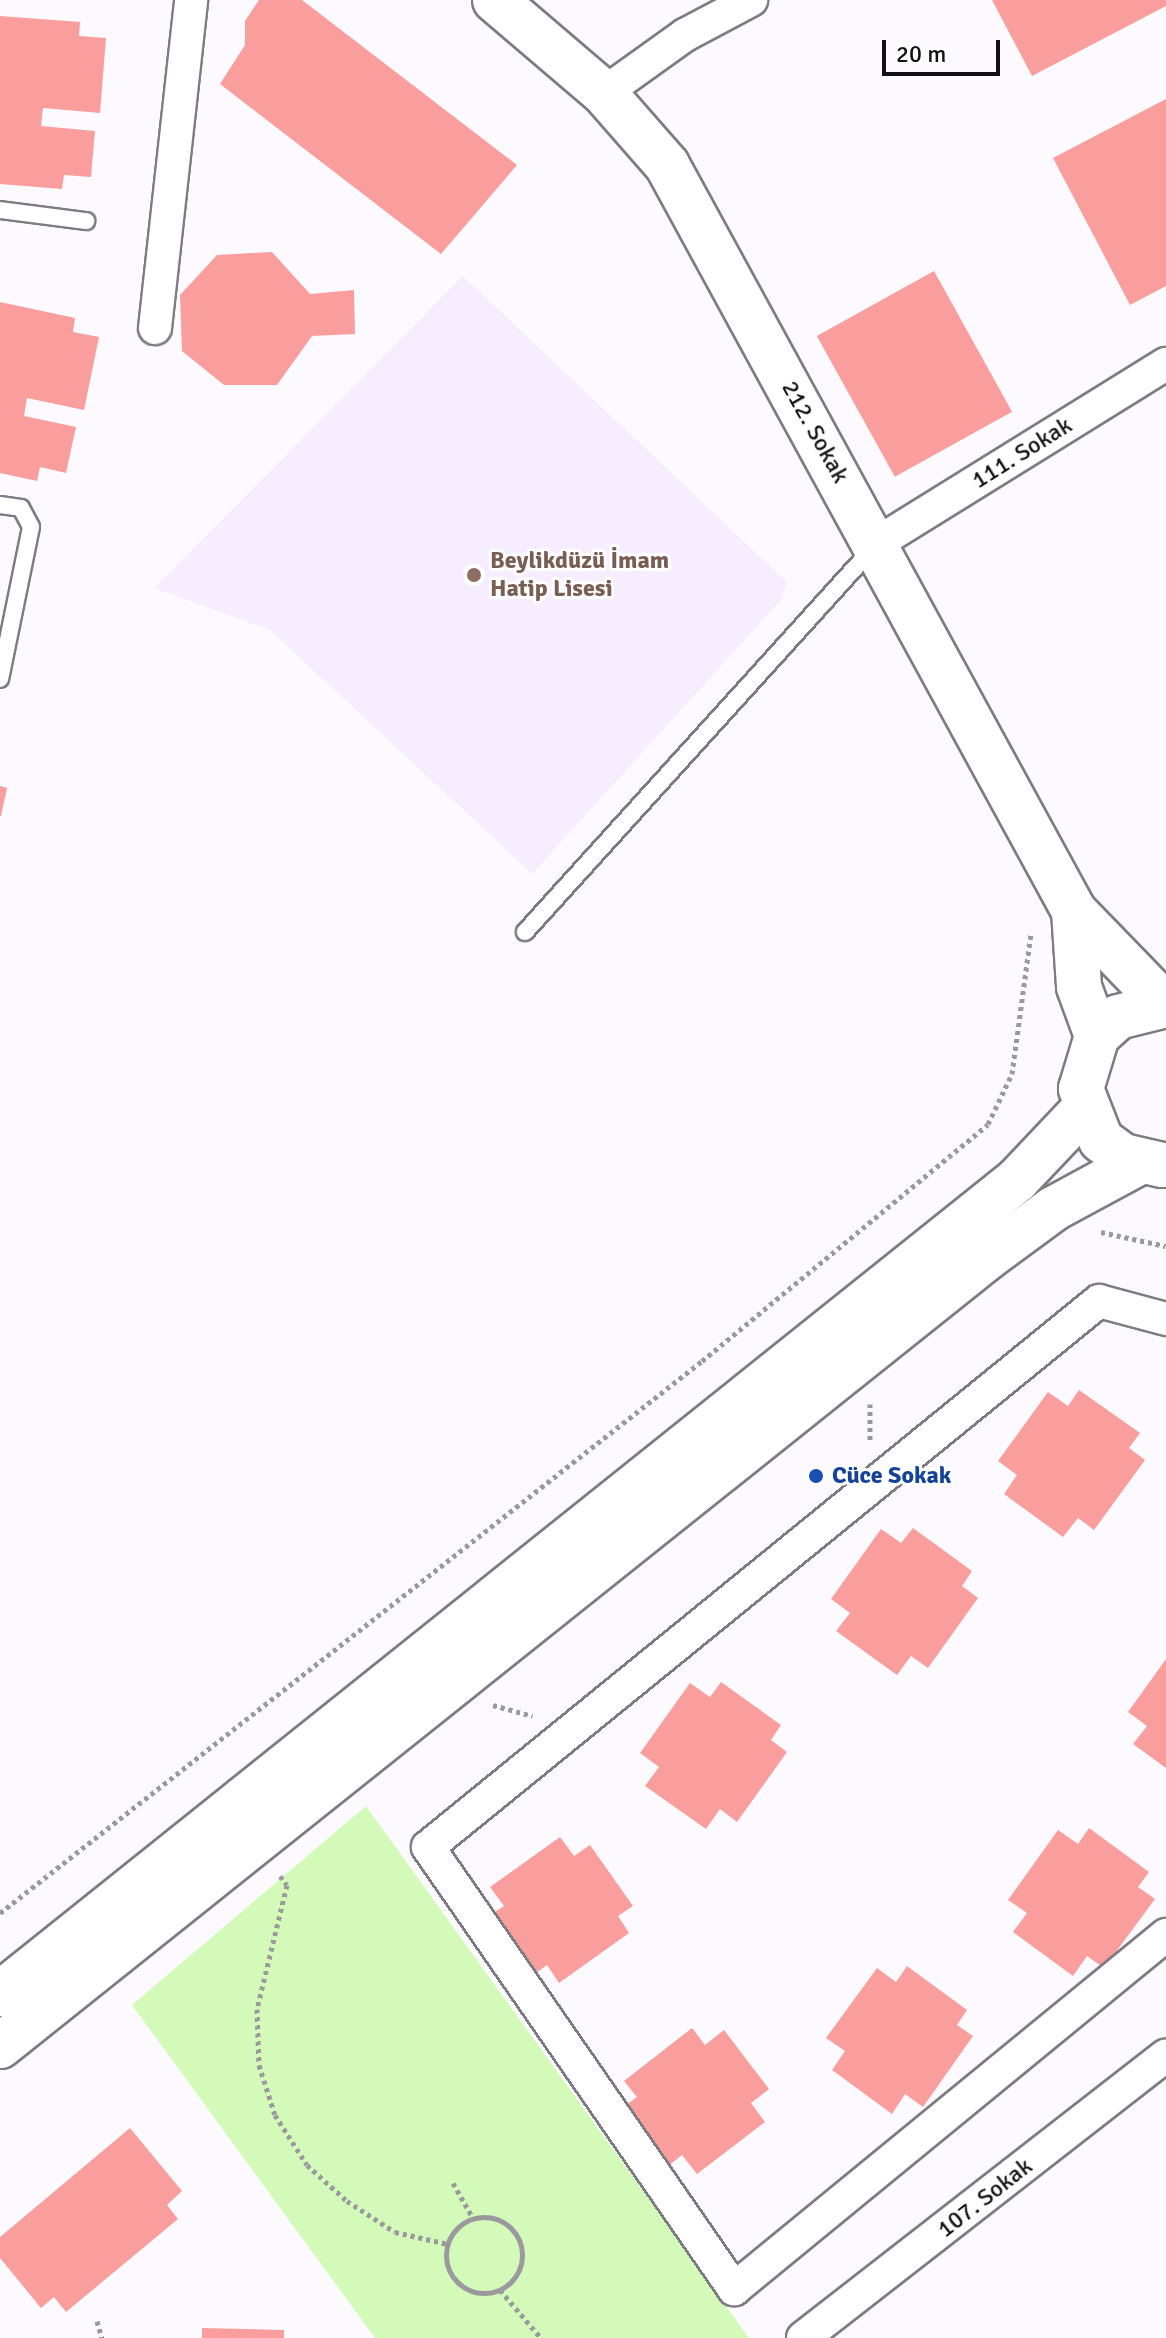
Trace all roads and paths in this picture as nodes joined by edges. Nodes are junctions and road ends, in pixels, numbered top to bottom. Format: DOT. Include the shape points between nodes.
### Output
graph roads {
  1 [pos="191,0"];
  2 [pos="495,0"];
  3 [pos="751,0"];
  4 [pos="604,93"];
  5 [pos="0,210"];
  6 [pos="86,221"];
  7 [pos="155,328"];
  8 [pos="1166,364"];
  9 [pos="0,505"];
  10 [pos="877,543"];
  11 [pos="0,679"];
  12 [pos="1053,916"];
  13 [pos="525,932"];
  14 [pos="1166,1005"];
  15 [pos="1097,1036"];
  16 [pos="1085,1108"];
  17 [pos="1153,1163"];
  18 [pos="1166,1319"];
  19 [pos="869,1390"];
  20 [pos="870,1450"];
  21 [pos="486,1703"];
  22 [pos="548,1707"];
  23 [pos="274,1868"];
  24 [pos="0,1913"];
  25 [pos="1166,1935"];
  26 [pos="0,1994"];
  27 [pos="0,2046"];
  28 [pos="1166,2055"];
  29 [pos="453,2183"];
  30 [pos="473,2218"];
  31 [pos="448,2244"];
  32 [pos="500,2290"];
  33 [pos="97,2321"];
  34 [pos="529,2330"];
  35 [pos="102,2338"];
  36 [pos="531,2338"];
  37 [pos="541,2338"];
  38 [pos="803,2338"];
  1 -- 7 [label="street"];
  2 -- 4 [label="street, 212. Sokak"];
  3 -- 4 [label="street" via="659,51"];
  4 -- 10 [label="street, 212. Sokak" via="667,165"];
  5 -- 6 [label="lane"];
  8 -- 10 [label="street, 111. Sokak"];
  9 -- 11 [label="lane" via="21,508 31,527"];
  10 -- 12 [label="street, 212. Sokak"];
  10 -- 13 [label="lane"];
  12 -- 14 [label="street"];
  12 -- 15 [label="street"];
  12 -- 24 [label="path" via="1012,1074 988,1124 702,1361"];
  14 -- 15 [label="street" via="1118,1017"];
  15 -- 16 [label="street" via="1084,1061"];
  16 -- 17 [label="street" via="1101,1140"];
  16 -- 26 [label="street" via="1017,1180"];
  17 -- 27 [label="street" via="1053,1209 988,1257"];
  18 -- 25 [label="street" via="1099,1301 428,1847 734,2289"];
  19 -- 20 [label="path"];
  21 -- 22 [label="path" via="536,1716"];
  23 -- 31 [label="path" via="287,1885 257,2009 259,2065 275,2115 307,2165 347,2201 395,2232"];
  28 -- 38 [label="street, 107. Sokak"];
  29 -- 30 [label="path"];
  30 -- 31 [label="path"];
  30 -- 32 [label="path" via="499,2219 522,2247 519,2273"];
  31 -- 32 [label="path" via="448,2269 464,2288"];
  32 -- 34 [label="path"];
  33 -- 35 [label="path"];
  34 -- 36 [label="path"];
  34 -- 37 [label="path"];
}
